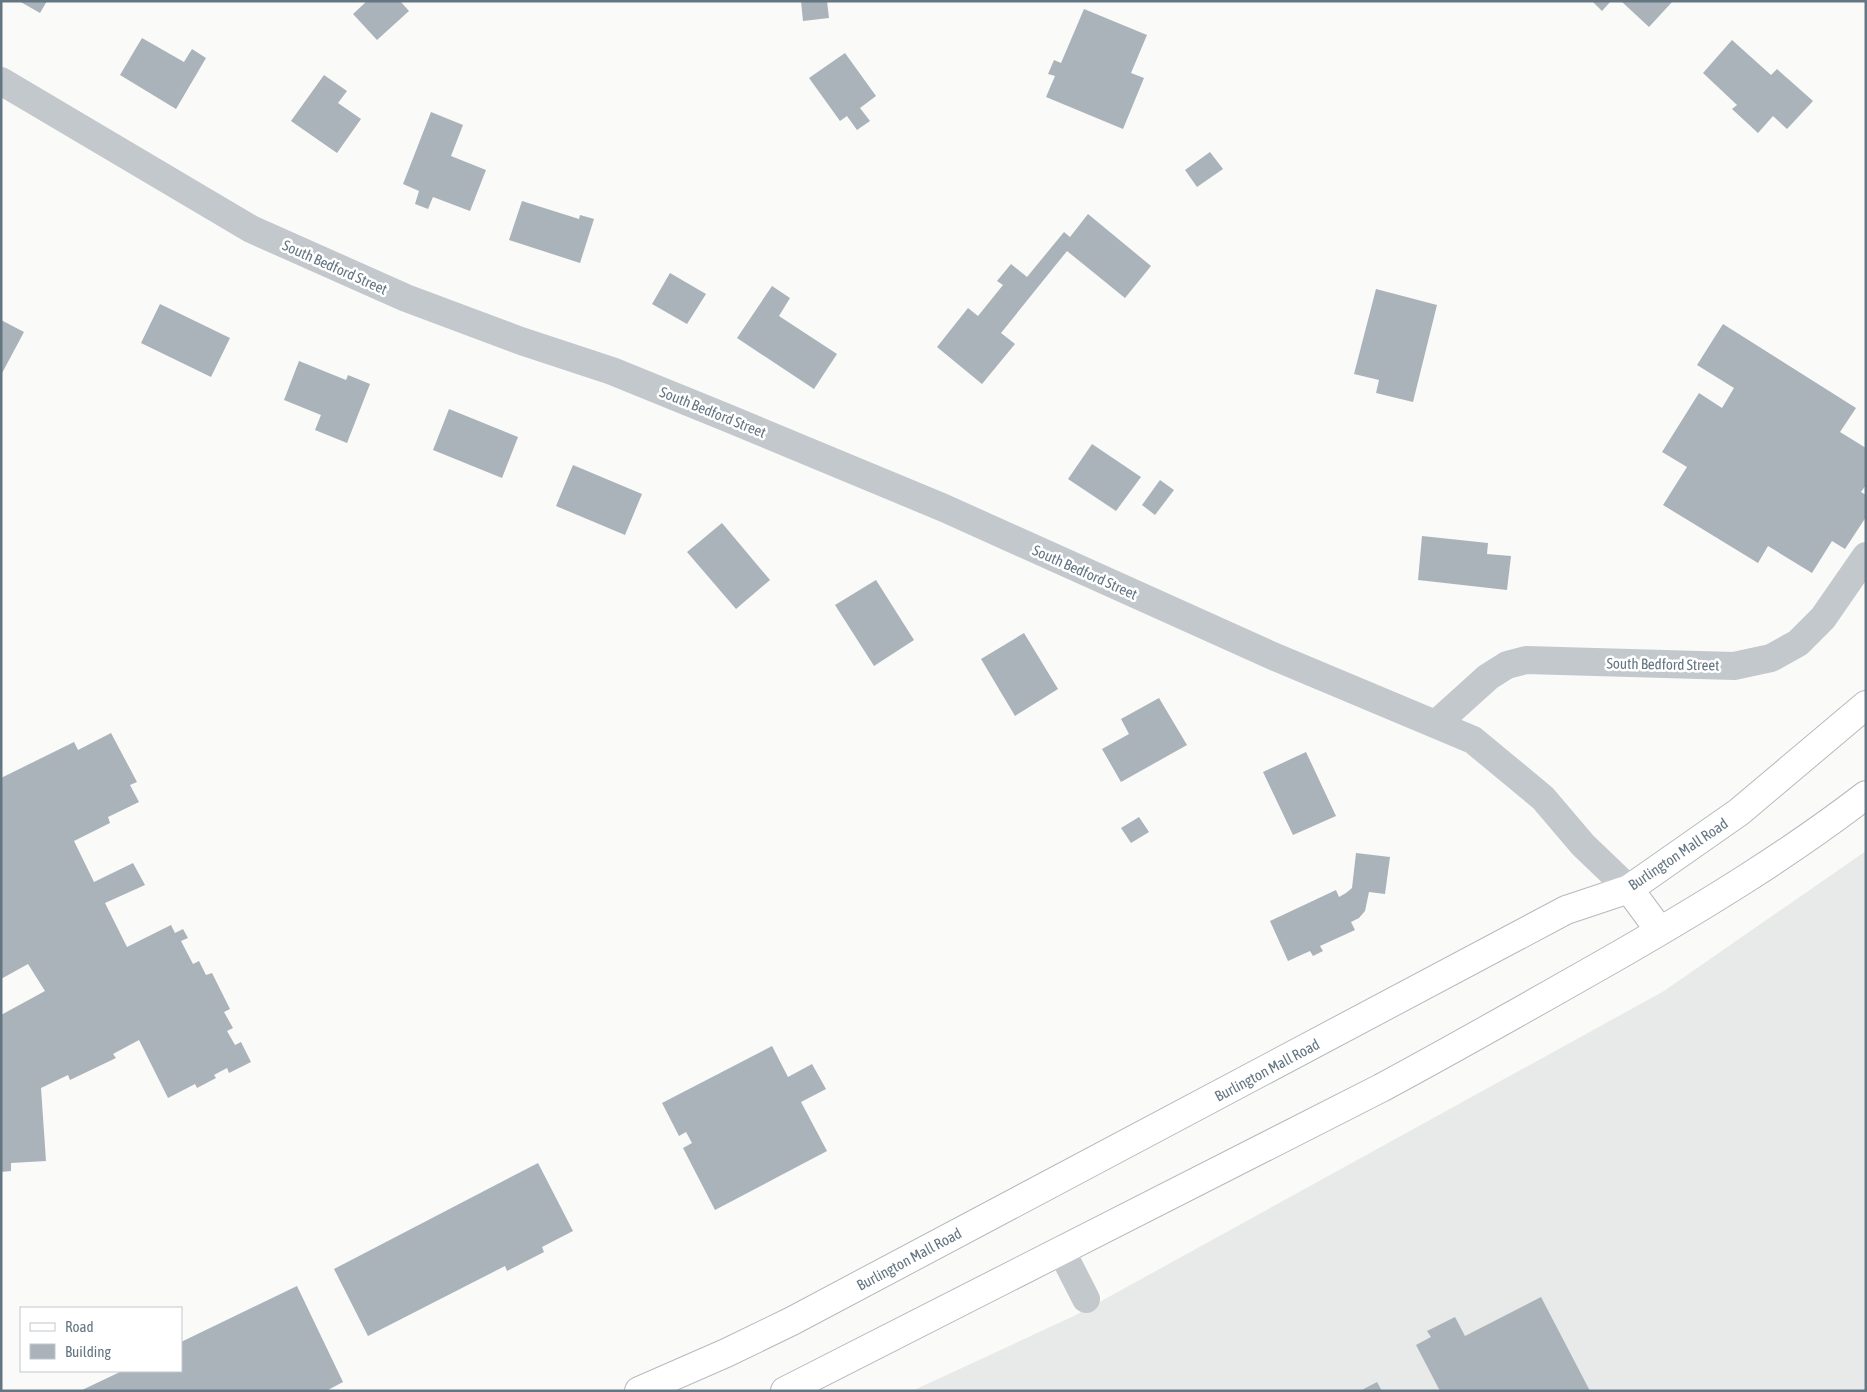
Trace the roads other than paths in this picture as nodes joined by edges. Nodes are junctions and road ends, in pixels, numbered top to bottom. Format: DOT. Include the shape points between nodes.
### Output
graph roads {
  1 [pos="1,81"];
  2 [pos="1866,556"];
  3 [pos="1866,705"];
  4 [pos="1436,724"];
  5 [pos="1866,795"];
  6 [pos="1628,890"];
  7 [pos="1660,931"];
  8 [pos="1061,1250"];
  9 [pos="1086,1300"];
  10 [pos="639,1391"];
  11 [pos="785,1391"];
  1 -- 4 [label="street, South Bedford Street" via="251,229 397,294 612,371 748,426 936,505 1275,657"];
  2 -- 4 [label="street, South Bedford Street" via="1823,618 1798,643 1771,658 1734,666 1526,660 1507,665 1488,676"];
  3 -- 6 [label="main road, Burlington Mall Road" via="1739,812"];
  4 -- 6 [label="street, South Bedford Street" via="1472,740 1543,798 1583,846"];
  5 -- 7 [label="main road" via="1734,887"];
  6 -- 7 [label="main road"];
  6 -- 10 [label="main road, Burlington Mall Road" via="1566,910 792,1321"];
  7 -- 8 [label="main road" via="1390,1083"];
  8 -- 9 [label="street"];
  8 -- 11 [label="main road"];
}
